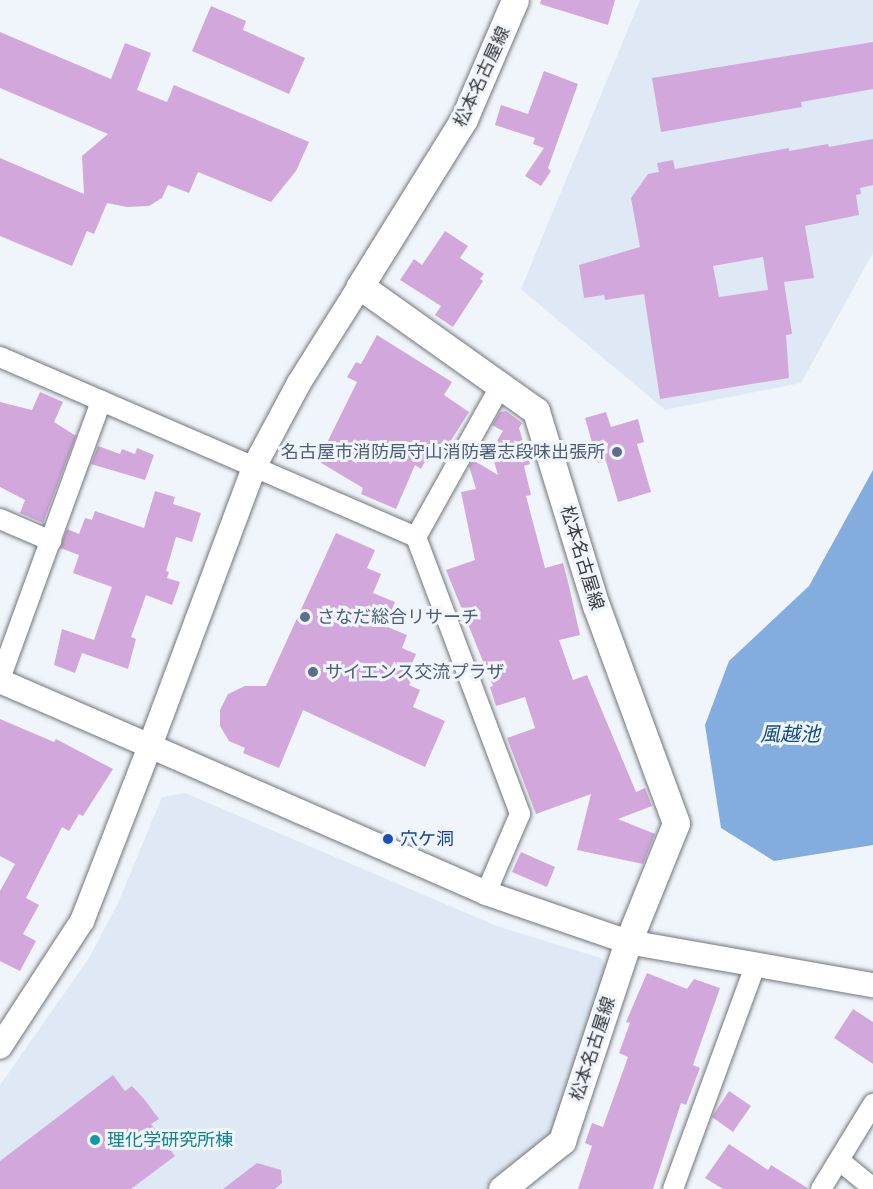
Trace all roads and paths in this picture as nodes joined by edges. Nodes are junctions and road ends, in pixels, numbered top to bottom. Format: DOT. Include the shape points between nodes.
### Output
graph roads {
  1 [pos="515,0"];
  2 [pos="360,286"];
  3 [pos="0,357"];
  4 [pos="500,387"];
  5 [pos="101,401"];
  6 [pos="255,465"];
  7 [pos="0,519"];
  8 [pos="416,537"];
  9 [pos="51,541"];
  10 [pos="0,680"];
  11 [pos="150,746"];
  12 [pos="486,893"];
  13 [pos="628,942"];
  14 [pos="756,964"];
  15 [pos="873,985"];
  16 [pos="0,1047"];
  17 [pos="873,1104"];
  18 [pos="840,1161"];
  19 [pos="873,1188"];
  20 [pos="502,1189"];
  21 [pos="673,1189"];
  22 [pos="821,1189"];
  1 -- 2 [label="main road, 松本名古屋線" via="464,119"];
  2 -- 4 [label="main road, 松本名古屋線"];
  2 -- 6 [label="street" via="299,383"];
  3 -- 5 [label="street"];
  4 -- 8 [label="street"];
  4 -- 13 [label="main road, 松本名古屋線" via="536,411 596,606 676,823"];
  5 -- 6 [label="street"];
  5 -- 9 [label="street"];
  6 -- 8 [label="street"];
  6 -- 11 [label="street"];
  7 -- 9 [label="street"];
  8 -- 12 [label="street" via="520,814"];
  9 -- 10 [label="street"];
  10 -- 11 [label="street"];
  11 -- 12 [label="street"];
  11 -- 16 [label="street" via="82,921"];
  12 -- 13 [label="street"];
  13 -- 14 [label="street"];
  13 -- 20 [label="main road, 松本名古屋線" via="562,1141"];
  14 -- 15 [label="street"];
  14 -- 21 [label="street"];
  17 -- 18 [label="street"];
  18 -- 19 [label="street"];
  18 -- 22 [label="street"];
}
